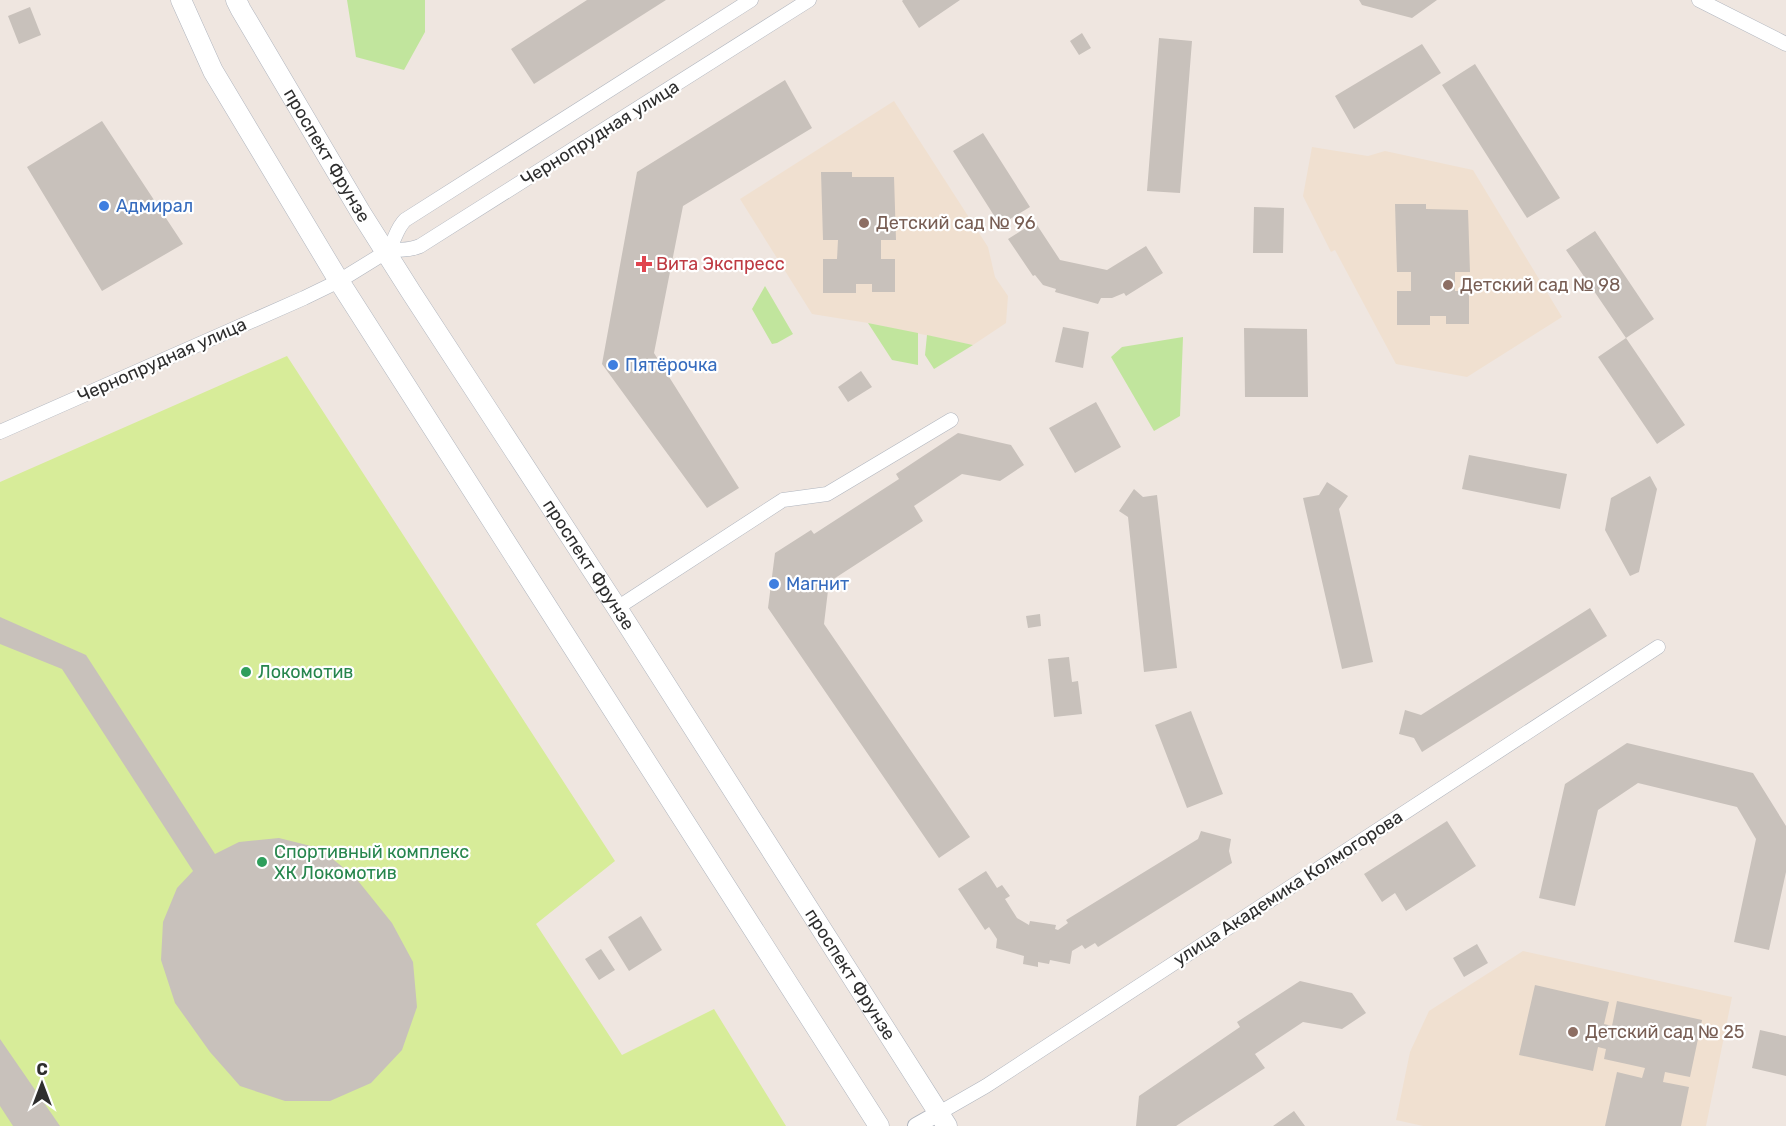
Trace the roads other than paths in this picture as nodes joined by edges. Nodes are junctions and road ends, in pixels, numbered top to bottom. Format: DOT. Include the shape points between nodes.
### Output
graph roads {
  1 [pos="181,0"];
  2 [pos="236,0"];
  3 [pos="751,0"];
  4 [pos="809,0"];
  5 [pos="1699,0"];
  6 [pos="1786,44"];
  7 [pos="386,252"];
  8 [pos="339,280"];
  9 [pos="951,420"];
  10 [pos="0,432"];
  11 [pos="617,608"];
  12 [pos="1658,647"];
  13 [pos="943,1119"];
  14 [pos="879,1126"];
  15 [pos="916,1126"];
  1 -- 8 [label="main road" via="213,71"];
  2 -- 7 [label="main road, проспект Фрунзе"];
  3 -- 7 [label="street, Чернопрудная улица" via="405,220"];
  4 -- 7 [label="street, Чернопрудная улица" via="420,246 409,251"];
  5 -- 6 [label="street"];
  7 -- 8 [label="street, Чернопрудная улица"];
  7 -- 11 [label="main road, проспект Фрунзе"];
  8 -- 10 [label="street, Чернопрудная улица"];
  8 -- 14 [label="main road"];
  9 -- 11 [label="street" via="827,494 783,500"];
  11 -- 13 [label="main road, проспект Фрунзе"];
  12 -- 13 [label="street, улица Академика Колмогорова" via="986,1086"];
  13 -- 15 [label="street, улица Академика Колмогорова"];
}
